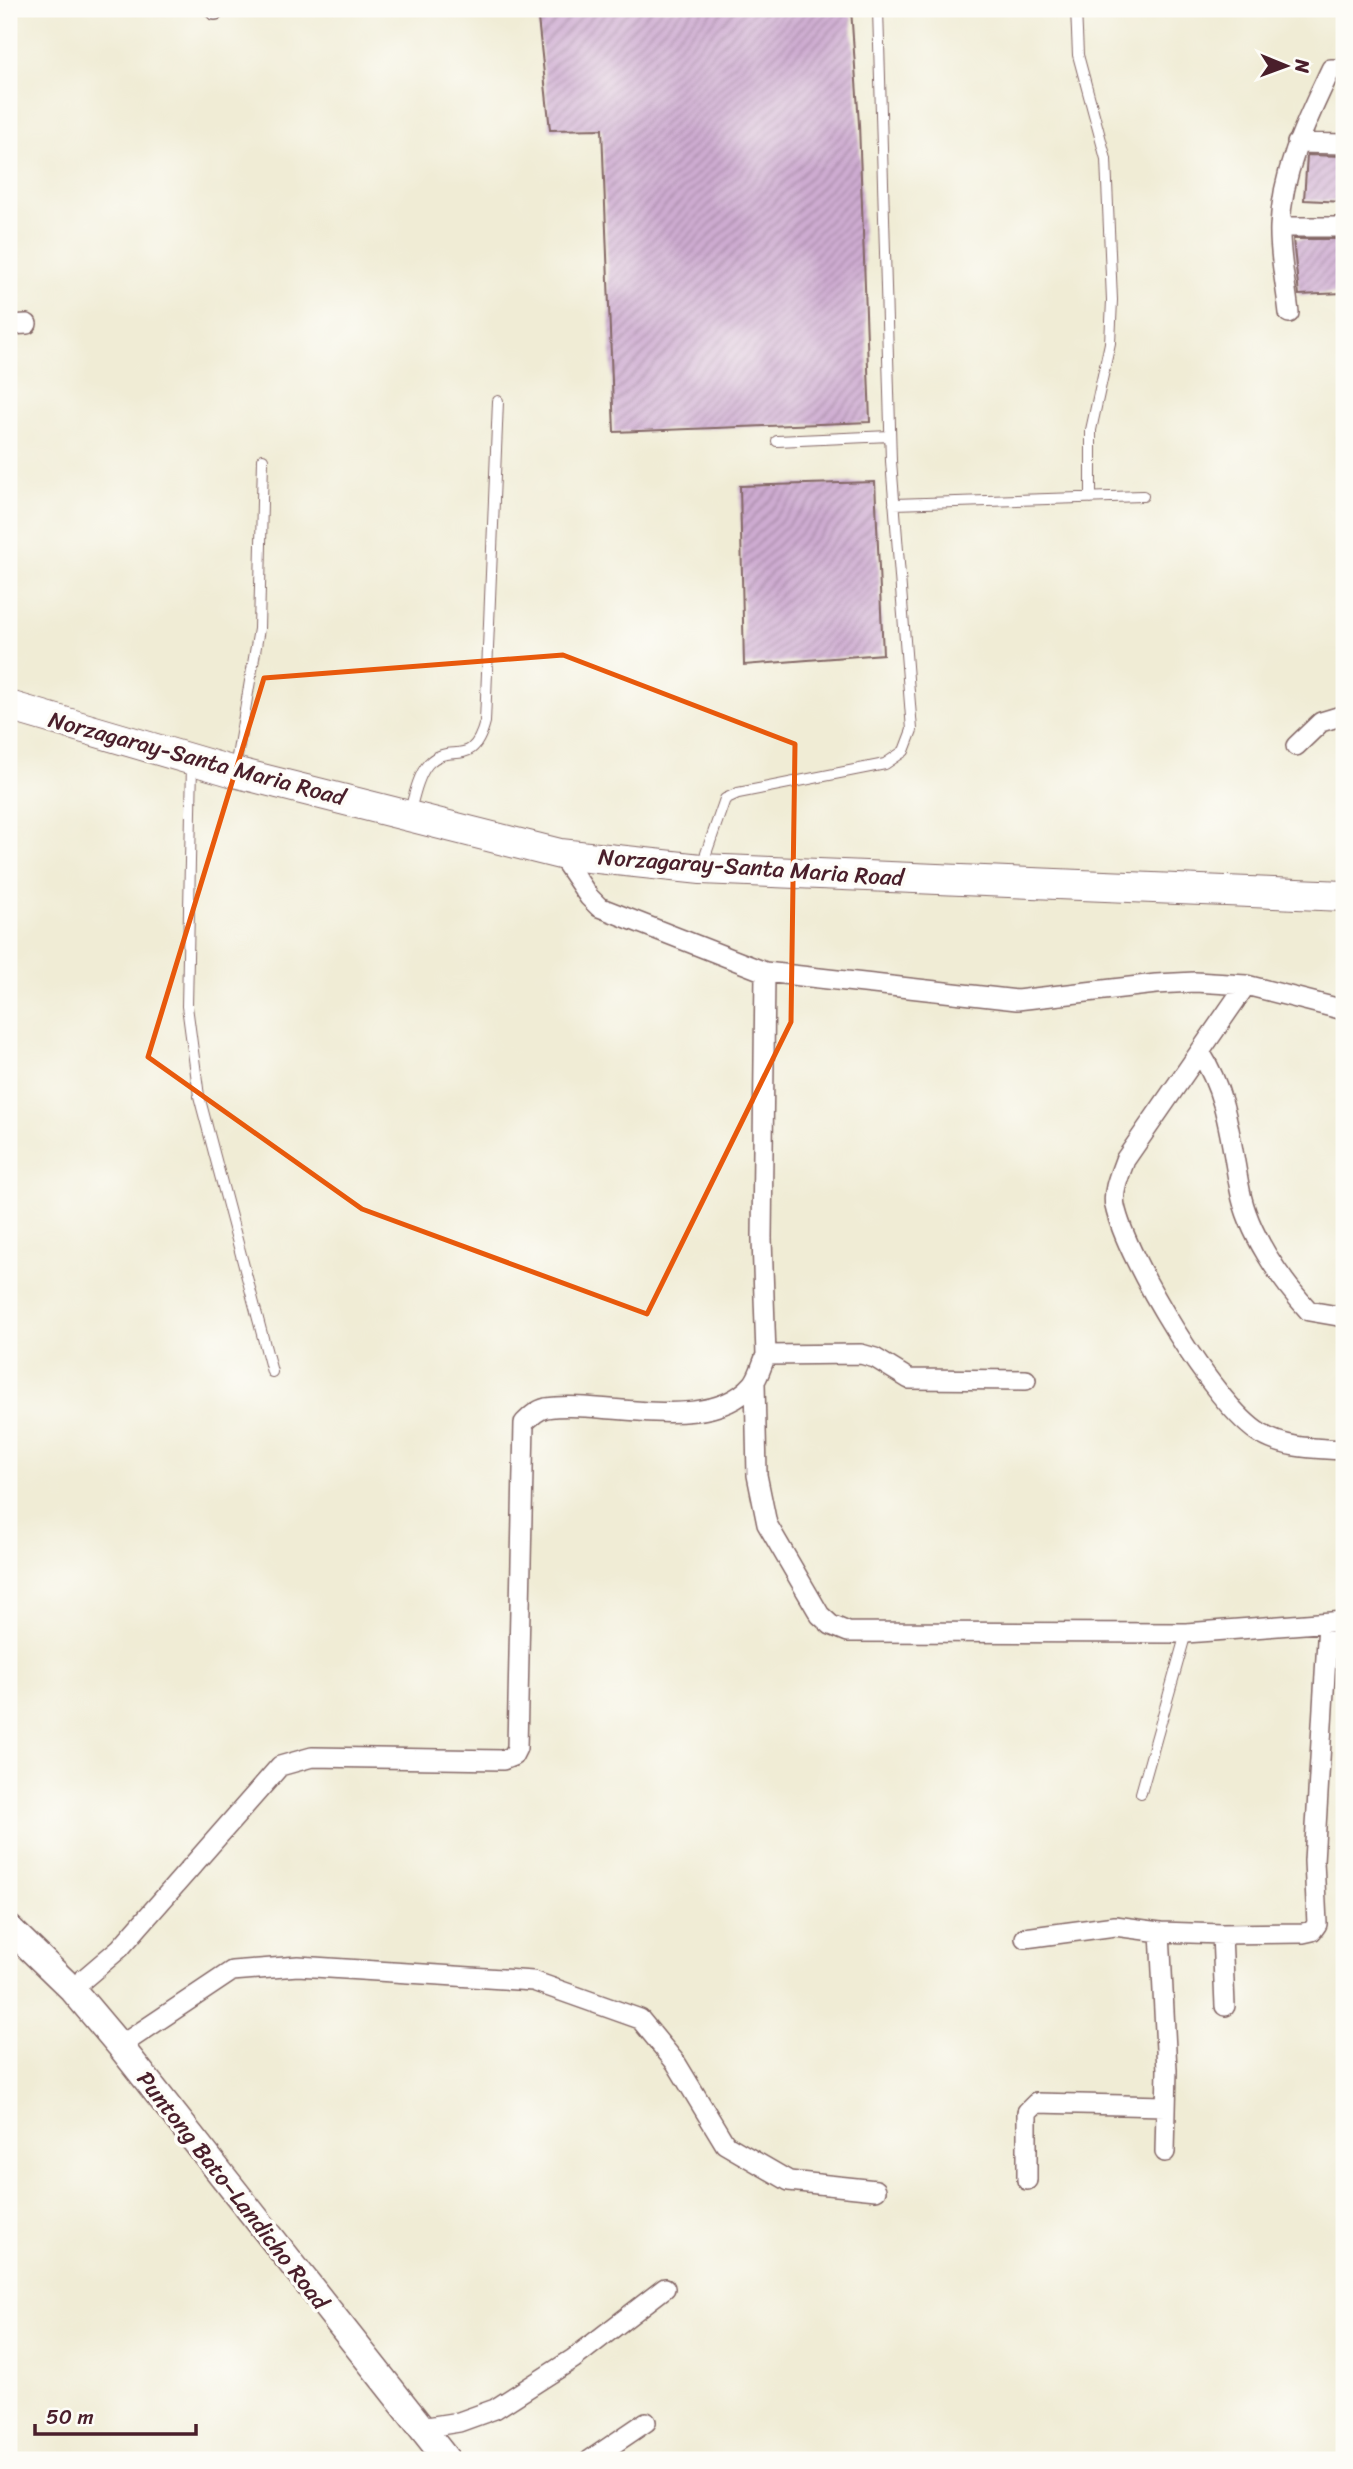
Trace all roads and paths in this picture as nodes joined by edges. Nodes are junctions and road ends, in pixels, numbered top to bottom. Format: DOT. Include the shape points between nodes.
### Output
graph roads {
  1 [pos="878,9"];
  2 [pos="1076,9"];
  3 [pos="1344,69"];
  4 [pos="1297,143"];
  5 [pos="1344,144"];
  6 [pos="1280,227"];
  7 [pos="1344,227"];
  8 [pos="1289,313"];
  9 [pos="498,401"];
  10 [pos="890,436"];
  11 [pos="777,441"];
  12 [pos="263,459"];
  13 [pos="1143,496"];
  14 [pos="1091,498"];
  15 [pos="894,504"];
  16 [pos="9,706"];
  17 [pos="1344,715"];
  18 [pos="1296,746"];
  19 [pos="192,760"];
  20 [pos="234,772"];
  21 [pos="410,814"];
  22 [pos="560,854"];
  23 [pos="701,869"];
  24 [pos="1344,896"];
  25 [pos="765,972"];
  26 [pos="1246,985"];
  27 [pos="1344,1010"];
  28 [pos="1200,1052"];
  29 [pos="1344,1317"];
  30 [pos="766,1355"];
  31 [pos="272,1372"];
  32 [pos="1026,1380"];
  33 [pos="755,1383"];
  34 [pos="1344,1450"];
  35 [pos="1336,1622"];
  36 [pos="1186,1633"];
  37 [pos="1141,1793"];
  38 [pos="9,1928"];
  39 [pos="1160,1932"];
  40 [pos="1222,1934"];
  41 [pos="1025,1938"];
  42 [pos="72,1989"];
  43 [pos="1225,2006"];
  44 [pos="120,2046"];
  45 [pos="1165,2106"];
  46 [pos="1165,2152"];
  47 [pos="1027,2180"];
  48 [pos="876,2190"];
  49 [pos="665,2288"];
  50 [pos="646,2422"];
  51 [pos="421,2428"];
  52 [pos="447,2460"];
  53 [pos="590,2460"];
  1 -- 10 [label="lane"];
  2 -- 14 [label="lane" via="1078,55 1106,159 1112,300 1110,343 1091,430"];
  3 -- 4 [label="street" via="1331,69"];
  4 -- 5 [label="street"];
  4 -- 6 [label="street"];
  6 -- 7 [label="street"];
  6 -- 8 [label="street"];
  9 -- 21 [label="lane" via="485,722 480,742 472,749 438,757 427,765"];
  10 -- 11 [label="lane"];
  10 -- 15 [label="lane"];
  12 -- 20 [label="lane" via="259,629"];
  13 -- 14 [label="lane"];
  14 -- 15 [label="lane"];
  15 -- 23 [label="lane" via="912,730 904,751 885,764 724,799"];
  16 -- 19 [label="main road, Norzagaray-Santa Maria Road"];
  17 -- 18 [label="street" via="1321,722"];
  19 -- 20 [label="main road, Norzagaray-Santa Maria Road"];
  19 -- 31 [label="lane" via="187,1006 199,1096"];
  20 -- 21 [label="main road, Norzagaray-Santa Maria Road"];
  21 -- 22 [label="main road, Norzagaray-Santa Maria Road"];
  22 -- 23 [label="main road, Norzagaray-Santa Maria Road"];
  22 -- 25 [label="street" via="599,908"];
  23 -- 24 [label="main road, Norzagaray-Santa Maria Road"];
  25 -- 26 [label="street" via="1017,1000 1182,983"];
  25 -- 30 [label="street" via="762,1239"];
  26 -- 27 [label="street"];
  26 -- 28 [label="street"];
  28 -- 29 [label="street" via="1219,1089 1246,1211 1265,1248 1309,1311"];
  28 -- 34 [label="street" via="1125,1160 1114,1205 1147,1284 1207,1378 1240,1418 1275,1441"];
  30 -- 32 [label="street" via="861,1354 909,1379"];
  30 -- 33 [label="street"];
  33 -- 36 [label="street" via="757,1475 767,1524 820,1615 831,1625 848,1632"];
  33 -- 42 [label="street" via="734,1401 706,1409 544,1408 534,1413 524,1423 517,1748 513,1756 503,1760 312,1757 280,1766 120,1948"];
  35 -- 36 [label="street"];
  35 -- 40 [label="street" via="1314,1861 1317,1924 1304,1933"];
  36 -- 37 [label="lane"];
  38 -- 42 [label="main road, Puntong Bato–Landicho Road"];
  39 -- 40 [label="street"];
  39 -- 41 [label="street" via="1115,1926"];
  39 -- 45 [label="street"];
  40 -- 43 [label="street"];
  42 -- 44 [label="main road, Puntong Bato–Landicho Road"];
  44 -- 48 [label="street" via="232,1971 298,1966 533,1981 640,2019 676,2063 725,2144 789,2181"];
  44 -- 51 [label="main road, Puntong Bato–Landicho Road"];
  45 -- 46 [label="street"];
  45 -- 47 [label="street" via="1036,2103 1027,2112"];
  49 -- 51 [label="street" via="573,2359 495,2409 459,2422"];
  50 -- 53 [label="street"];
  51 -- 52 [label="main road, Puntong Bato–Landicho Road"];
}
